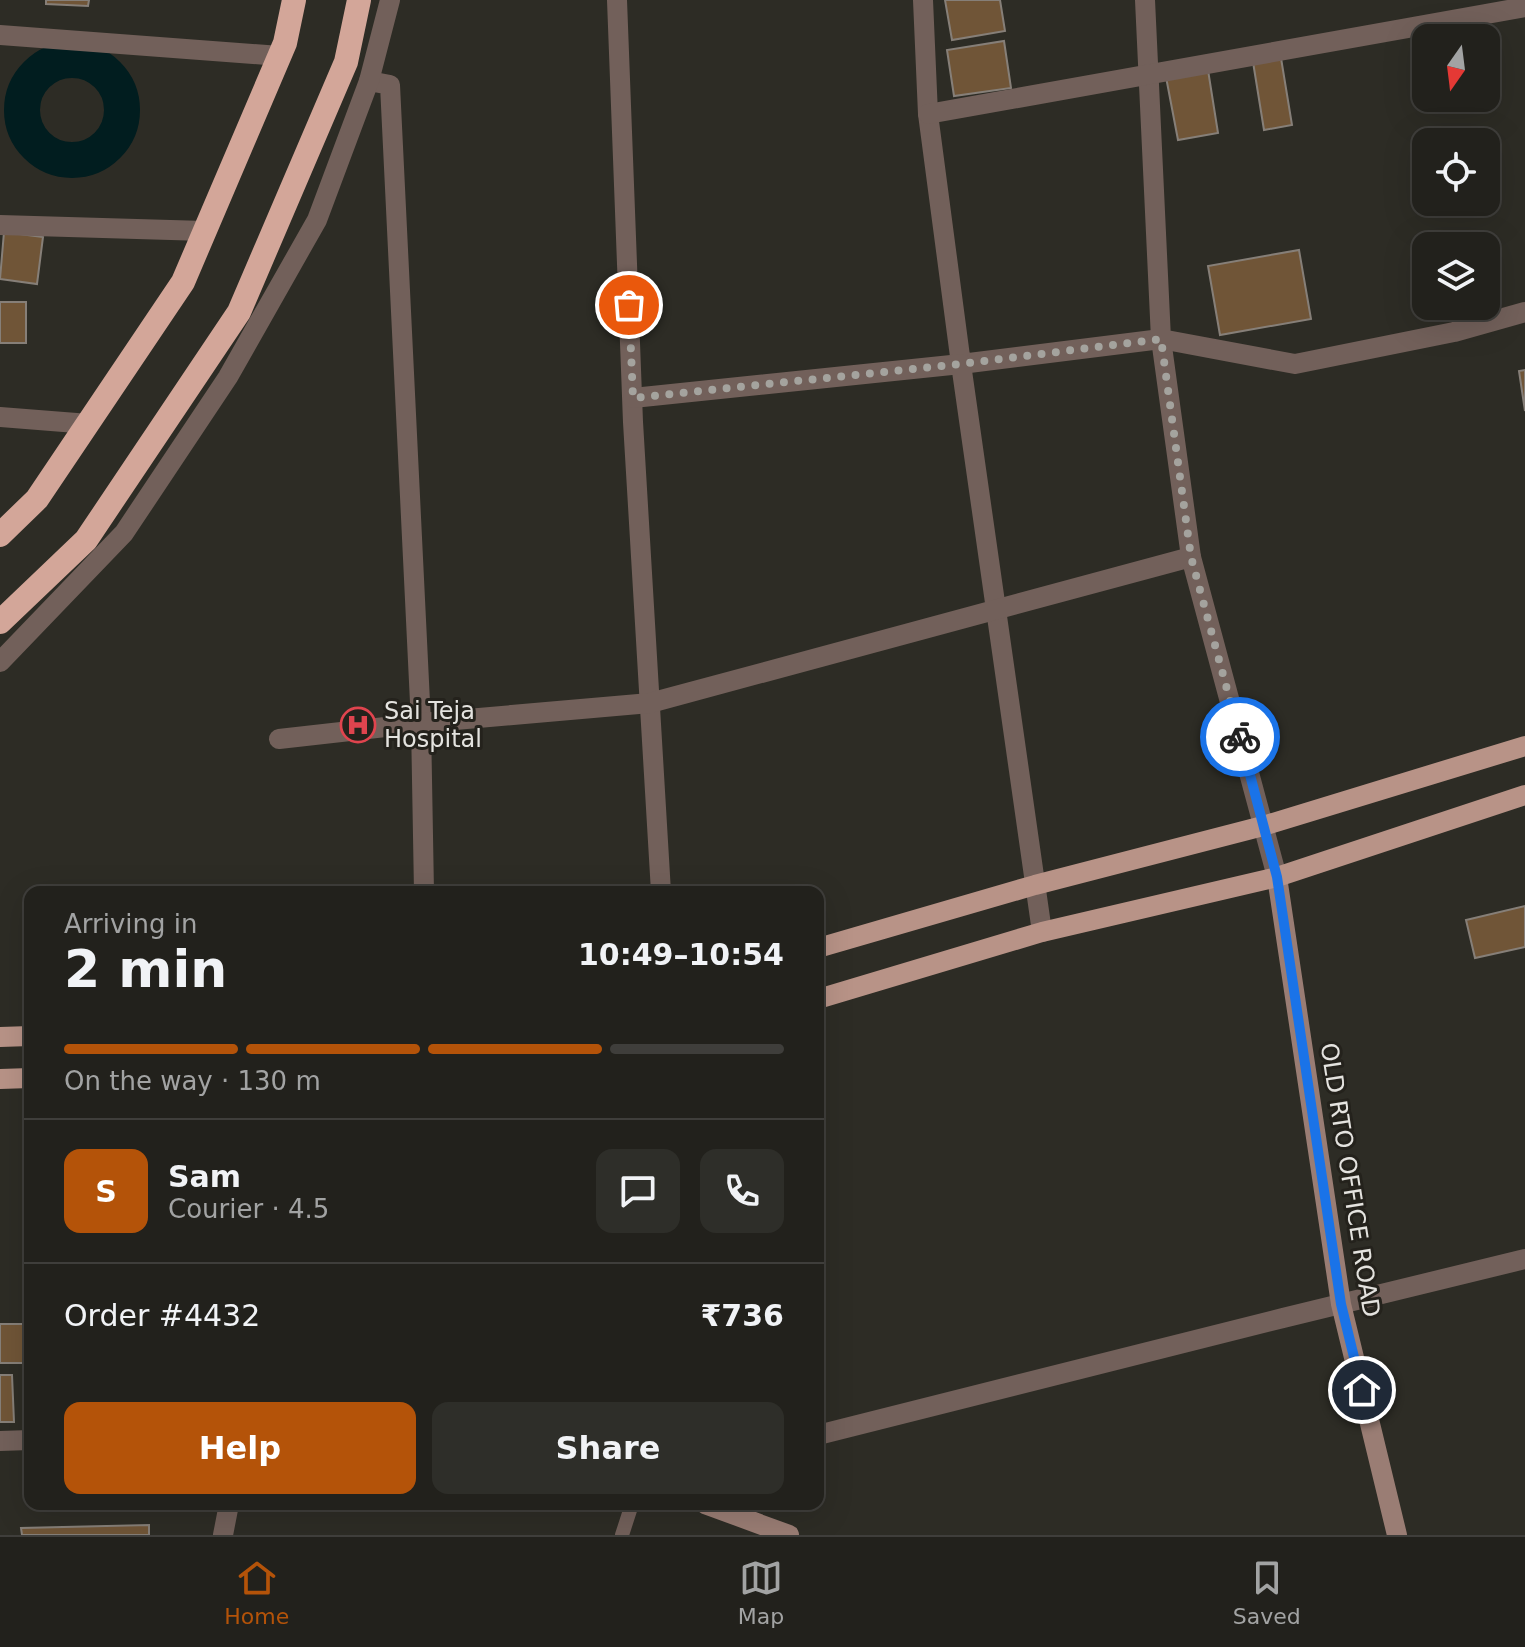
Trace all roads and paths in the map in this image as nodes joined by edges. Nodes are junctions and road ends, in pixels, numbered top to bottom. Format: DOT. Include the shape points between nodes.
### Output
graph roads {
  1 [pos="294,0"];
  2 [pos="359,0"];
  3 [pos="390,0"];
  4 [pos="617,0"];
  5 [pos="923,0"];
  6 [pos="1145,0"];
  7 [pos="1525,7"];
  8 [pos="0,35"];
  9 [pos="280,56"];
  10 [pos="1148,75"];
  11 [pos="369,81"];
  12 [pos="928,114"];
  13 [pos="0,225"];
  14 [pos="205,231"];
  15 [pos="1525,312"];
  16 [pos="1161,339"];
  17 [pos="961,364"];
  18 [pos="633,398"];
  19 [pos="0,417"];
  20 [pos="89,424"];
  21 [pos="0,535"];
  22 [pos="1191,557"];
  23 [pos="996,609"];
  24 [pos="0,622"];
  25 [pos="0,662"];
  26 [pos="650,703"];
  27 [pos="421,723"];
  28 [pos="279,739"];
  29 [pos="1525,746"];
  30 [pos="1525,795"];
  31 [pos="1263,826"];
  32 [pos="1277,877"];
  33 [pos="1035,885"];
  34 [pos="424,886"];
  35 [pos="661,886"];
  36 [pos="1042,932"];
  37 [pos="824,946"];
  38 [pos="824,997"];
  39 [pos="24,1036"];
  40 [pos="0,1037"];
  41 [pos="24,1078"];
  42 [pos="0,1079"];
  43 [pos="1525,1259"];
  44 [pos="1341,1304"];
  45 [pos="824,1433"];
  46 [pos="24,1440"];
  47 [pos="0,1441"];
  48 [pos="228,1510"];
  49 [pos="630,1510"];
  50 [pos="721,1510"];
  51 [pos="223,1535"];
  52 [pos="622,1535"];
  53 [pos="789,1535"];
  54 [pos="1397,1535"];
  1 -- 9 [label="highway"];
  2 -- 24 [label="highway" via="346,62 239,312 86,540"];
  3 -- 11 [label="street"];
  4 -- 18 [label="street"];
  5 -- 12 [label="street"];
  6 -- 10 [label="street"];
  7 -- 10 [label="street"];
  8 -- 9 [label="street"];
  9 -- 14 [label="highway"];
  10 -- 12 [label="street"];
  10 -- 16 [label="street"];
  11 -- 25 [label="street" via="317,220 228,377 124,533"];
  11 -- 27 [label="street" via="390,85"];
  12 -- 17 [label="street"];
  13 -- 14 [label="street"];
  14 -- 20 [label="highway" via="183,282"];
  15 -- 16 [label="street" via="1295,364"];
  16 -- 17 [label="street"];
  16 -- 22 [label="street"];
  17 -- 18 [label="street"];
  17 -- 23 [label="street"];
  18 -- 26 [label="street"];
  19 -- 20 [label="street"];
  20 -- 21 [label="highway" via="37,499"];
  22 -- 23 [label="street"];
  22 -- 31 [label="street"];
  23 -- 26 [label="street"];
  23 -- 33 [label="street"];
  26 -- 27 [label="street"];
  26 -- 35 [label="street"];
  27 -- 28 [label="street"];
  27 -- 34 [label="street"];
  29 -- 31 [label="main road"];
  30 -- 32 [label="main road"];
  31 -- 32 [label="street"];
  31 -- 33 [label="main road"];
  32 -- 36 [label="main road"];
  32 -- 44 [label="street, OLD RTO OFFICE ROAD"];
  33 -- 36 [label="street"];
  33 -- 37 [label="main road"];
  36 -- 38 [label="main road"];
  39 -- 40 [label="main road"];
  41 -- 42 [label="main road"];
  43 -- 44 [label="street"];
  44 -- 45 [label="street"];
  44 -- 54 [label="street, OLD RTO OFFICE ROAD"];
  46 -- 47 [label="street"];
  48 -- 51 [label="street"];
  49 -- 52 [label="lane"];
  50 -- 53 [label="street"];
}
